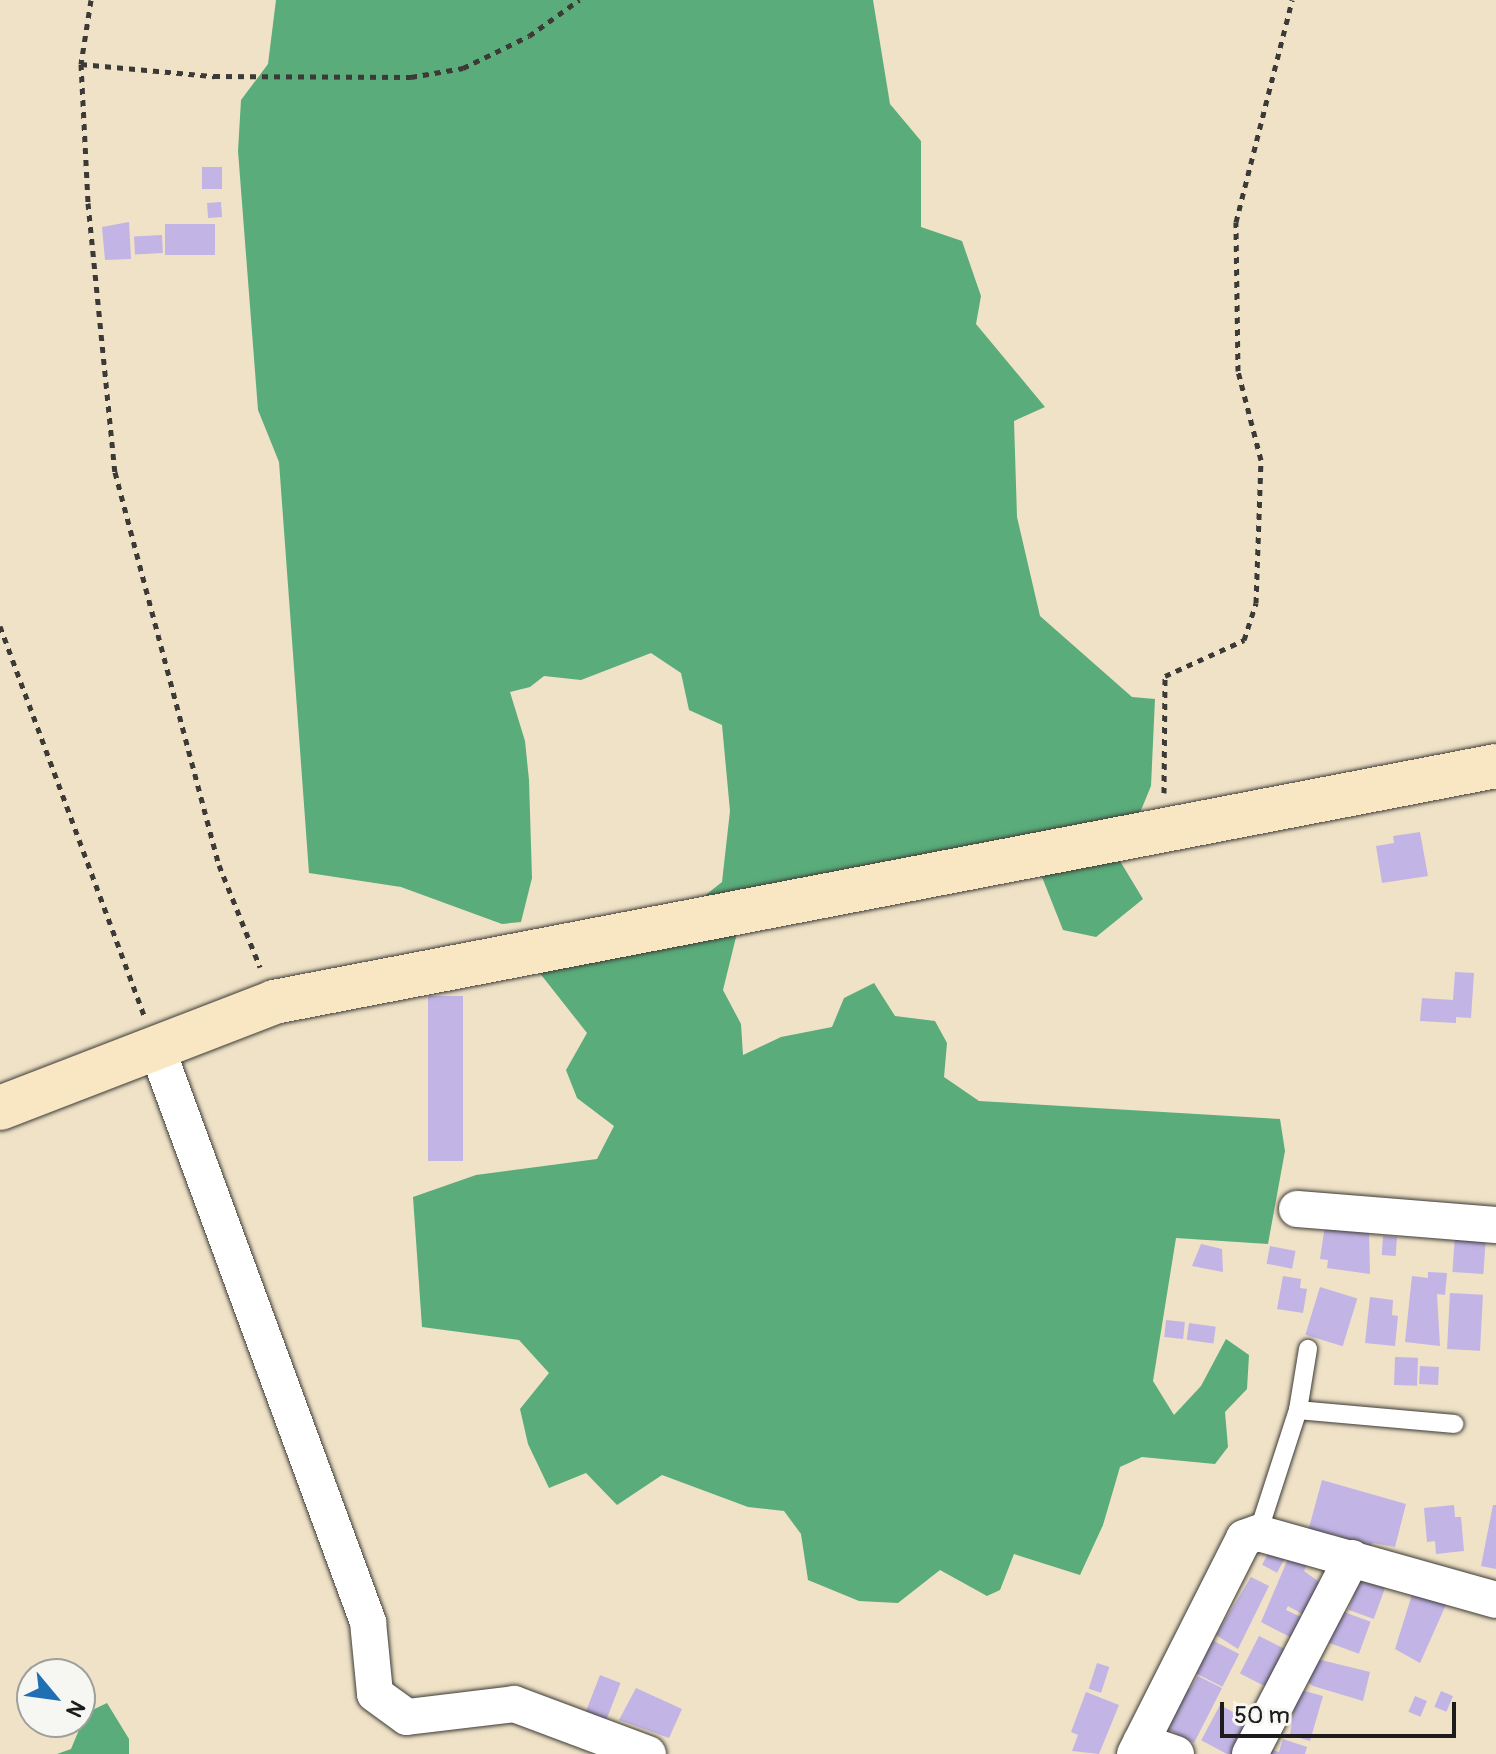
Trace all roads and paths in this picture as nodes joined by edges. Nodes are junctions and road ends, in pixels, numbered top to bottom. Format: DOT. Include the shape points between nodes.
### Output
graph roads {
  1 [pos="91,0"];
  2 [pos="579,0"];
  3 [pos="1292,0"];
  4 [pos="81,64"];
  5 [pos="0,626"];
  6 [pos="1496,766"];
  7 [pos="1164,827"];
  8 [pos="274,1002"];
  9 [pos="157,1049"];
  10 [pos="0,1108"];
  11 [pos="1297,1209"];
  12 [pos="1496,1225"];
  13 [pos="1308,1349"];
  14 [pos="1298,1410"];
  15 [pos="1454,1424"];
  16 [pos="1258,1533"];
  17 [pos="1352,1558"];
  18 [pos="1496,1600"];
  19 [pos="1138,1748"];
  20 [pos="648,1754"];
  21 [pos="1176,1754"];
  22 [pos="1250,1754"];
  1 -- 4 [label="path"];
  2 -- 4 [label="path" via="529,36 463,68 411,77 214,76"];
  3 -- 7 [label="path" via="1236,222 1238,371 1261,460 1256,603 1244,640 1165,676"];
  4 -- 8 [label="path" via="88,203 115,472 219,865"];
  5 -- 9 [label="path"];
  6 -- 7 [label="street"];
  7 -- 8 [label="street"];
  8 -- 9 [label="street"];
  9 -- 10 [label="street"];
  9 -- 20 [label="street" via="368,1622 375,1694 407,1717 514,1704"];
  11 -- 12 [label="street"];
  13 -- 14 [label="lane"];
  14 -- 15 [label="lane"];
  14 -- 16 [label="lane"];
  16 -- 17 [label="street"];
  16 -- 19 [label="street" via="1244,1538"];
  17 -- 18 [label="street"];
  17 -- 22 [label="street"];
  19 -- 21 [label="street"];
}
